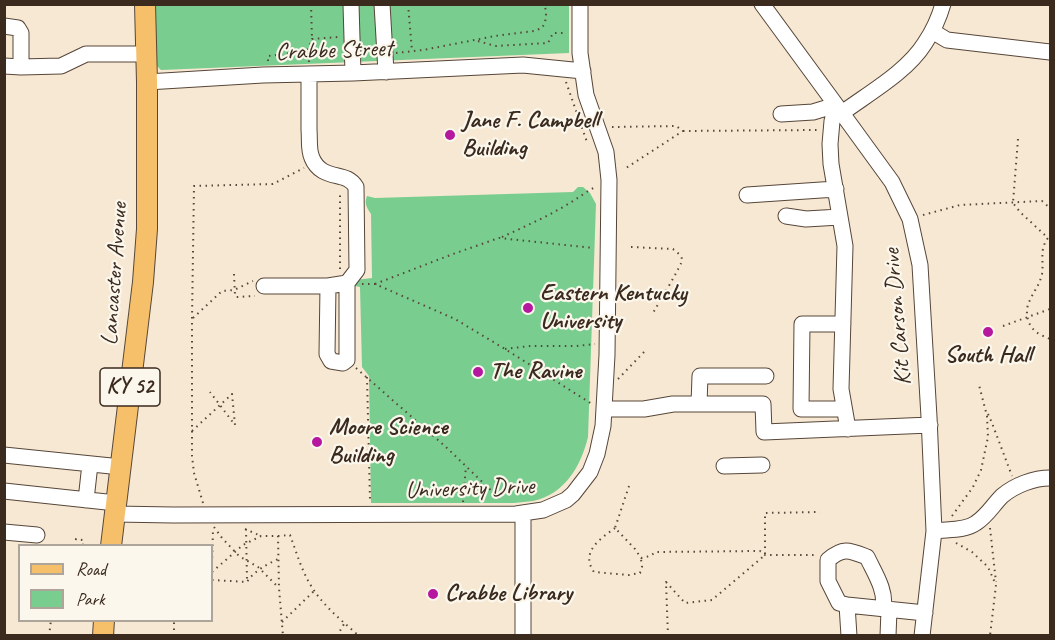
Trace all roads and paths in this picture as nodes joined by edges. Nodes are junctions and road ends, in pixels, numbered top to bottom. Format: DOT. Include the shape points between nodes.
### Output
graph roads {
  1 [pos="146,4"];
  2 [pos="312,4"];
  3 [pos="351,4"];
  4 [pos="382,4"];
  5 [pos="408,4"];
  6 [pos="545,4"];
  7 [pos="580,4"];
  8 [pos="762,4"];
  9 [pos="943,4"];
  10 [pos="4,26"];
  11 [pos="932,31"];
  12 [pos="568,33"];
  13 [pos="344,36"];
  14 [pos="312,39"];
  15 [pos="476,40"];
  16 [pos="308,47"];
  17 [pos="412,51"];
  18 [pos="1050,52"];
  19 [pos="146,54"];
  20 [pos="384,54"];
  21 [pos="268,64"];
  22 [pos="582,64"];
  23 [pos="4,66"];
  24 [pos="21,67"];
  25 [pos="309,68"];
  26 [pos="386,72"];
  27 [pos="353,73"];
  28 [pos="147,82"];
  29 [pos="566,82"];
  30 [pos="839,109"];
  31 [pos="781,114"];
  32 [pos="612,127"];
  33 [pos="822,130"];
  34 [pos="683,131"];
  35 [pos="1018,139"];
  36 [pos="589,146"];
  37 [pos="306,166"];
  38 [pos="626,168"];
  39 [pos="600,182"];
  40 [pos="340,188"];
  41 [pos="836,189"];
  42 [pos="747,195"];
  43 [pos="1012,202"];
  44 [pos="1050,208"];
  45 [pos="923,215"];
  46 [pos="786,216"];
  47 [pos="840,217"];
  48 [pos="1049,237"];
  49 [pos="499,238"];
  50 [pos="631,247"];
  51 [pos="590,248"];
  52 [pos="234,274"];
  53 [pos="338,282"];
  54 [pos="375,284"];
  55 [pos="259,287"];
  56 [pos="234,290"];
  57 [pos="1050,309"];
  58 [pos="653,313"];
  59 [pos="1027,317"];
  60 [pos="192,319"];
  61 [pos="843,324"];
  62 [pos="1003,326"];
  63 [pos="1050,339"];
  64 [pos="600,343"];
  65 [pos="505,349"];
  66 [pos="645,351"];
  67 [pos="593,352"];
  68 [pos="347,360"];
  69 [pos="766,376"];
  70 [pos="367,377"];
  71 [pos="618,380"];
  72 [pos="979,385"];
  73 [pos="210,392"];
  74 [pos="699,404"];
  75 [pos="220,405"];
  76 [pos="844,409"];
  77 [pos="604,410"];
  78 [pos="986,412"];
  79 [pos="930,425"];
  80 [pos="848,429"];
  81 [pos="192,431"];
  82 [pos="4,455"];
  83 [pos="90,464"];
  84 [pos="762,465"];
  85 [pos="466,466"];
  86 [pos="724,466"];
  87 [pos="121,467"];
  88 [pos="1050,478"];
  89 [pos="1014,482"];
  90 [pos="629,486"];
  91 [pos="4,491"];
  92 [pos="498,497"];
  93 [pos="86,500"];
  94 [pos="370,502"];
  95 [pos="463,505"];
  96 [pos="116,508"];
  97 [pos="820,512"];
  98 [pos="523,513"];
  99 [pos="207,515"];
  100 [pos="950,518"];
  101 [pos="990,526"];
  102 [pos="615,528"];
  103 [pos="246,529"];
  104 [pos="934,531"];
  105 [pos="4,532"];
  106 [pos="37,535"];
  107 [pos="278,536"];
  108 [pos="950,540"];
  109 [pos="247,543"];
  110 [pos="75,544"];
  111 [pos="82,544"];
  112 [pos="119,544"];
  113 [pos="213,544"];
  114 [pos="820,550"];
  115 [pos="235,551"];
  116 [pos="765,555"];
  117 [pos="641,558"];
  118 [pos="278,560"];
  119 [pos="247,561"];
  120 [pos="260,569"];
  121 [pos="213,571"];
  122 [pos="213,580"];
  123 [pos="247,582"];
  124 [pos="996,585"];
  125 [pos="279,588"];
  126 [pos="314,591"];
  127 [pos="847,605"];
  128 [pos="886,609"];
  129 [pos="925,613"];
  130 [pos="282,622"];
  131 [pos="344,624"];
  132 [pos="284,636"];
  133 [pos="337,636"];
  134 [pos="359,636"];
  135 [pos="524,636"];
  136 [pos="668,636"];
  137 [pos="849,636"];
  138 [pos="888,636"];
  139 [pos="922,636"];
  140 [pos="990,636"];
  1 -- 19 [label="main road, Lancaster Avenue / KY 52"];
  2 -- 14 [label="path"];
  3 -- 13 [label="street"];
  4 -- 20 [label="street"];
  5 -- 17 [label="path"];
  6 -- 15 [label="path" via="542,28"];
  7 -- 22 [label="street, University Drive"];
  8 -- 30 [label="street, Kit Carson Drive"];
  9 -- 11 [label="street"];
  10 -- 24 [label="street" via="18,28 21,33"];
  11 -- 18 [label="street" via="947,40"];
  11 -- 30 [label="street" via="905,66"];
  12 -- 15 [label="path" via="553,33 548,43 495,46"];
  13 -- 14 [label="path"];
  13 -- 27 [label="street"];
  14 -- 16 [label="path"];
  15 -- 17 [label="path"];
  16 -- 21 [label="path" via="301,52 268,56"];
  16 -- 25 [label="path"];
  17 -- 20 [label="path"];
  19 -- 24 [label="street" via="86,54 61,66"];
  19 -- 28 [label="main road, Lancaster Avenue / KY 52"];
  20 -- 26 [label="street"];
  22 -- 26 [label="street, Crabbe Street"];
  22 -- 39 [label="street, University Drive" via="586,95 606,152"];
  23 -- 24 [label="street"];
  25 -- 27 [label="street, Crabbe Street"];
  25 -- 28 [label="street, Crabbe Street"];
  25 -- 53 [label="street" via="312,158 318,168 346,178 356,187 357,270"];
  26 -- 27 [label="street, Crabbe Street"];
  28 -- 87 [label="main road, Lancaster Avenue / KY 52" via="145,261"];
  29 -- 36 [label="path"];
  30 -- 31 [label="street"];
  30 -- 41 [label="street" via="832,121 830,144"];
  30 -- 79 [label="street, Kit Carson Drive" via="892,182 910,219 920,265"];
  32 -- 34 [label="path" via="676,126"];
  33 -- 34 [label="path"];
  34 -- 38 [label="path"];
  35 -- 43 [label="path"];
  37 -- 60 [label="path" via="273,184 194,186"];
  39 -- 49 [label="path" via="538,220"];
  39 -- 64 [label="street, University Drive" via="609,250"];
  40 -- 53 [label="path"];
  41 -- 42 [label="street"];
  41 -- 47 [label="street"];
  43 -- 44 [label="path" via="1042,201"];
  43 -- 45 [label="path" via="960,205"];
  43 -- 48 [label="path"];
  46 -- 47 [label="street"];
  47 -- 61 [label="street" via="845,246"];
  48 -- 59 [label="path" via="1043,245 1041,280 1028,302"];
  49 -- 51 [label="path"];
  49 -- 54 [label="path"];
  50 -- 58 [label="path" via="673,249 682,258"];
  52 -- 56 [label="path"];
  53 -- 54 [label="path"];
  53 -- 55 [label="street"];
  53 -- 68 [label="street"];
  54 -- 65 [label="path" via="455,319"];
  55 -- 56 [label="path"];
  55 -- 56 [label="path" via="236,297"];
  56 -- 60 [label="path" via="222,291"];
  57 -- 59 [label="path"];
  59 -- 62 [label="path"];
  59 -- 63 [label="path" via="1034,331"];
  60 -- 81 [label="path"];
  61 -- 76 [label="street"];
  61 -- 76 [label="street" via="802,324 801,409"];
  64 -- 65 [label="path"];
  64 -- 67 [label="path"];
  64 -- 77 [label="street, University Drive"];
  65 -- 77 [label="path"];
  66 -- 71 [label="path"];
  68 -- 70 [label="path"];
  69 -- 74 [label="street" via="700,376"];
  70 -- 85 [label="path"];
  70 -- 94 [label="path"];
  72 -- 78 [label="path"];
  73 -- 75 [label="path"];
  74 -- 77 [label="street"];
  74 -- 80 [label="street" via="763,404 764,432"];
  75 -- 75 [label="path" via="232,394 235,426 230,419"];
  75 -- 81 [label="path"];
  76 -- 80 [label="street"];
  77 -- 98 [label="street, University Drive" via="597,454 579,488 554,506"];
  78 -- 89 [label="path"];
  78 -- 100 [label="path" via="987,436 981,470"];
  79 -- 80 [label="street"];
  79 -- 104 [label="street, Kit Carson Drive"];
  81 -- 99 [label="path" via="194,473"];
  82 -- 83 [label="street"];
  83 -- 87 [label="street"];
  83 -- 93 [label="street"];
  84 -- 86 [label="street"];
  85 -- 92 [label="path"];
  85 -- 95 [label="path"];
  87 -- 96 [label="main road, Lancaster Avenue / KY 52"];
  88 -- 104 [label="street" via="1017,487 1002,496 975,524"];
  90 -- 102 [label="path"];
  91 -- 93 [label="street, University Drive"];
  93 -- 96 [label="street, University Drive"];
  96 -- 99 [label="street, University Drive" via="144,515"];
  96 -- 112 [label="main road, Lancaster Avenue / KY 52"];
  97 -- 116 [label="path" via="765,513"];
  98 -- 99 [label="street, University Drive"];
  98 -- 135 [label="street"];
  101 -- 124 [label="path"];
  102 -- 117 [label="path"];
  102 -- 117 [label="path" via="592,548 589,559 594,572 640,573"];
  103 -- 109 [label="path"];
  104 -- 129 [label="street, Kit Carson Drive"];
  105 -- 106 [label="street"];
  107 -- 109 [label="path" via="261,536"];
  107 -- 118 [label="path"];
  107 -- 126 [label="path" via="290,535"];
  108 -- 124 [label="path" via="988,567"];
  109 -- 115 [label="path"];
  109 -- 119 [label="path"];
  110 -- 111 [label="path" via="76,539 83,540"];
  113 -- 115 [label="path" via="213,526"];
  114 -- 116 [label="path" via="813,555"];
  115 -- 119 [label="path"];
  115 -- 121 [label="path"];
  116 -- 117 [label="path" via="656,552"];
  116 -- 136 [label="path" via="712,600 685,603 666,582"];
  118 -- 120 [label="path"];
  118 -- 125 [label="path"];
  119 -- 120 [label="path"];
  119 -- 123 [label="path"];
  120 -- 123 [label="path"];
  120 -- 125 [label="path"];
  122 -- 123 [label="path"];
  124 -- 140 [label="path"];
  125 -- 130 [label="path"];
  126 -- 130 [label="path"];
  126 -- 131 [label="path"];
  127 -- 128 [label="street"];
  127 -- 128 [label="street" via="839,603 828,581 828,560 849,550 867,557 882,589"];
  127 -- 137 [label="street"];
  128 -- 129 [label="street"];
  128 -- 138 [label="street"];
  129 -- 139 [label="street, Kit Carson Drive"];
  130 -- 132 [label="path"];
  131 -- 133 [label="path"];
  131 -- 134 [label="path"];
}
